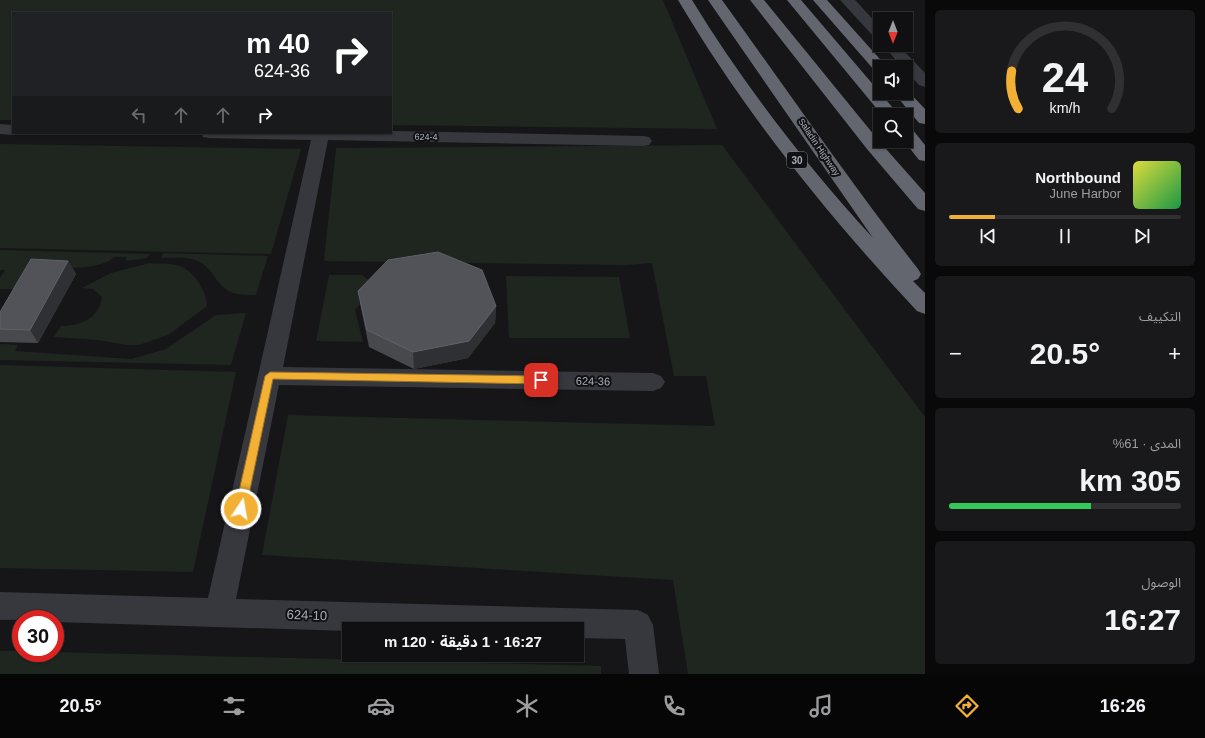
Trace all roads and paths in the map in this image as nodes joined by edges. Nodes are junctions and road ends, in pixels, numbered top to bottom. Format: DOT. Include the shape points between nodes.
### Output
graph roads {
  1 [pos="685,0"];
  2 [pos="715,0"];
  3 [pos="756,0"];
  4 [pos="794,0"];
  5 [pos="820,0"];
  6 [pos="847,0"];
  7 [pos="873,28"];
  8 [pos="897,52"];
  9 [pos="873,60"];
  10 [pos="925,82"];
  11 [pos="908,100"];
  12 [pos="885,108"];
  13 [pos="925,119"];
  14 [pos="0,129"];
  15 [pos="12,130"];
  16 [pos="265,134"];
  17 [pos="321,135"];
  18 [pos="643,141"];
  19 [pos="913,141"];
  20 [pos="925,156"];
  21 [pos="925,206"];
  22 [pos="925,293"];
  23 [pos="925,306"];
  24 [pos="270,376"];
  25 [pos="653,382"];
  26 [pos="0,606"];
  27 [pos="219,612"];
  28 [pos="644,674"];
  1 -- 23 [label="highway, 30" via="733,73 809,176 875,254"];
  2 -- 22 [label="highway, Saladin Highway / 30" via="813,136 859,206"];
  3 -- 21 [label="highway"];
  4 -- 12 [label="highway"];
  5 -- 9 [label="highway"];
  6 -- 7 [label="street"];
  8 -- 10 [label="street"];
  11 -- 13 [label="highway"];
  14 -- 15 [label="street"];
  16 -- 17 [label="street, 624-4"];
  17 -- 18 [label="street, 624-4"];
  17 -- 24 [label="street"];
  19 -- 20 [label="highway"];
  24 -- 25 [label="street, 624-36"];
  24 -- 27 [label="street"];
  26 -- 27 [label="street, 624-10"];
  27 -- 28 [label="street, 624-10" via="638,625"];
}
